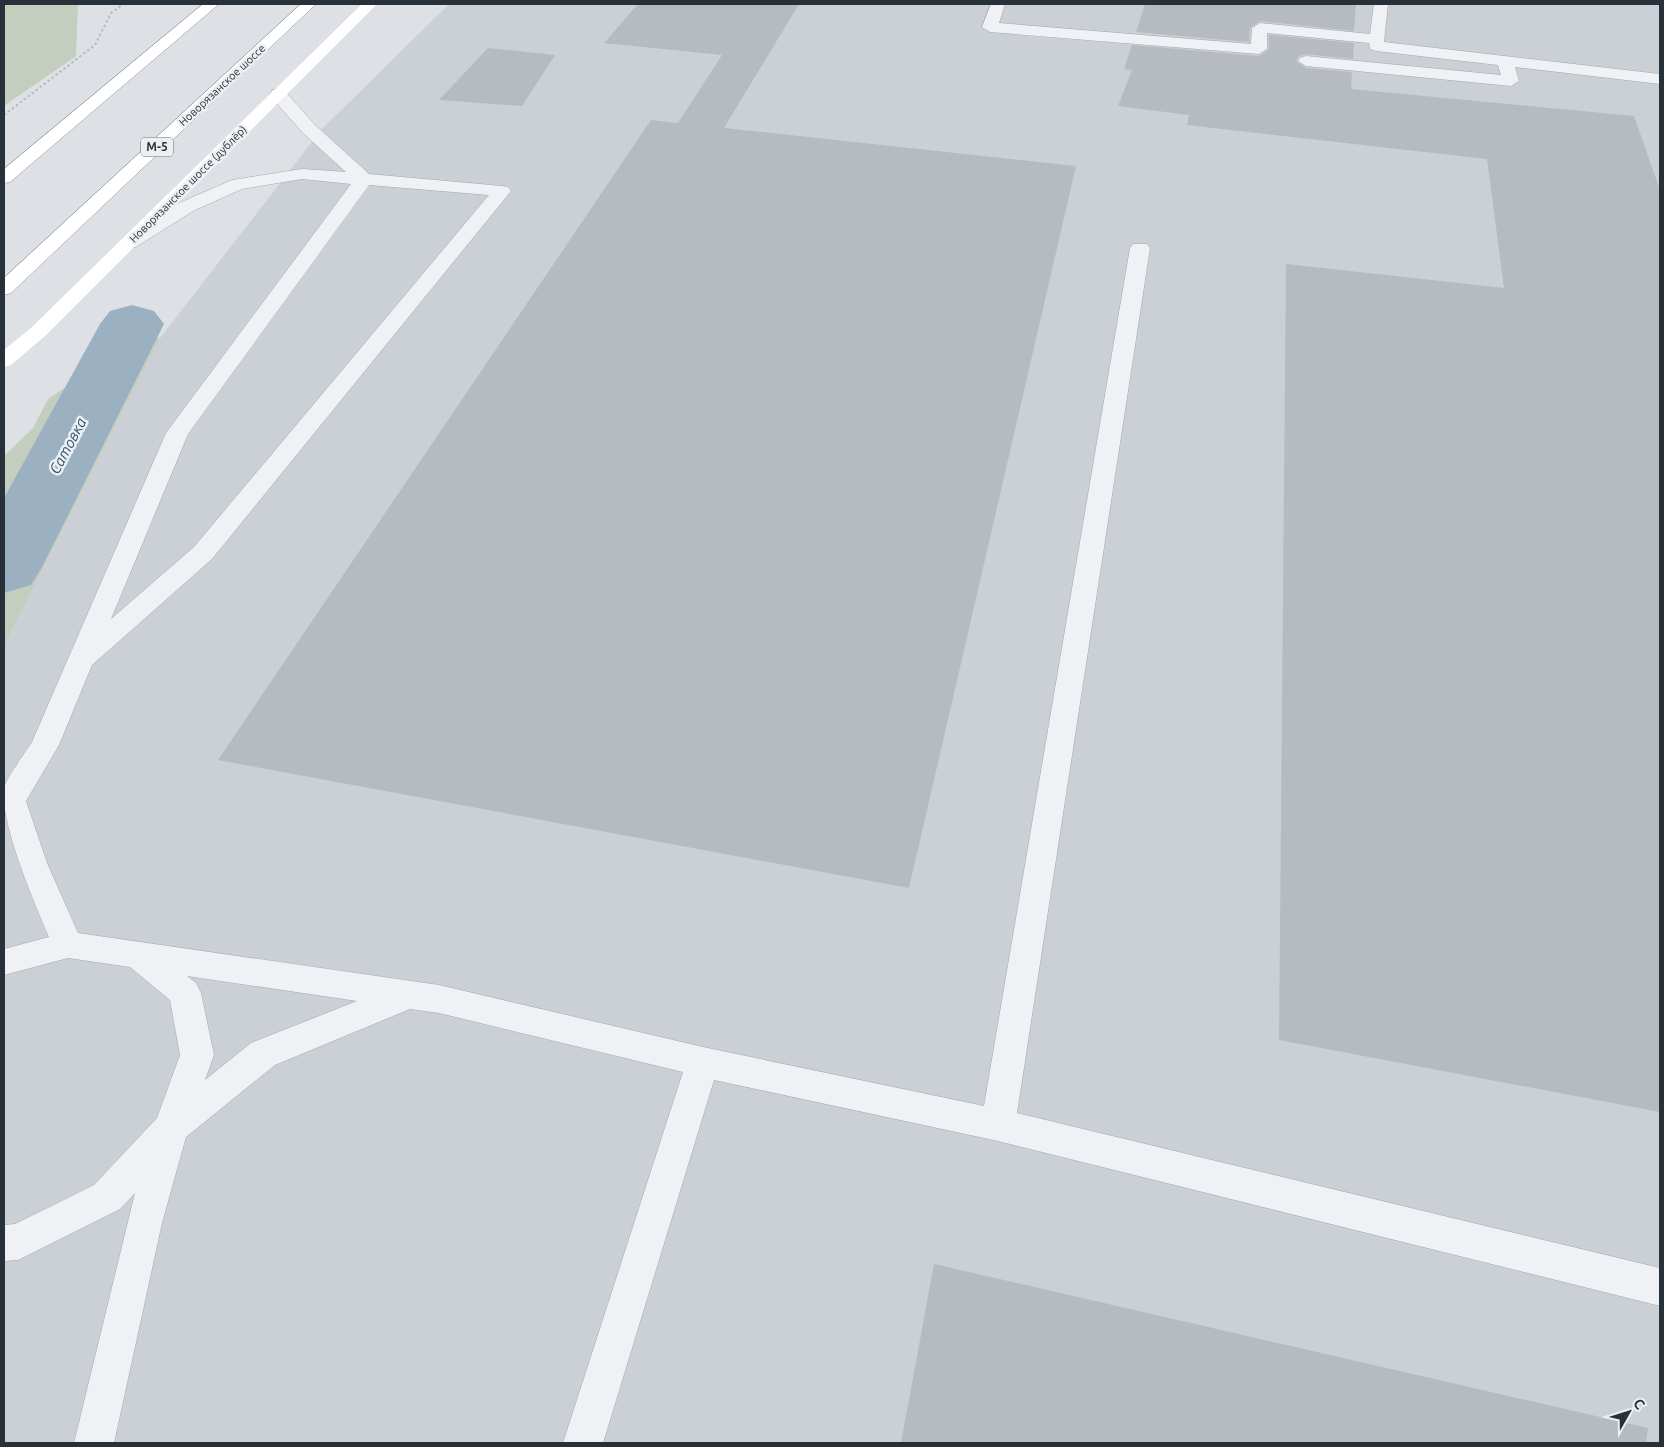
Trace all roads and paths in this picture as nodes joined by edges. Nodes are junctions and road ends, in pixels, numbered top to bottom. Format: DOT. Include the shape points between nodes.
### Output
graph roads {
  1 [pos="123,4"];
  2 [pos="212,4"];
  3 [pos="309,4"];
  4 [pos="370,4"];
  5 [pos="998,4"];
  6 [pos="1381,4"];
  7 [pos="1377,39"];
  8 [pos="1306,61"];
  9 [pos="1505,61"];
  10 [pos="1660,80"];
  11 [pos="278,94"];
  12 [pos="4,115"];
  13 [pos="4,178"];
  14 [pos="364,179"];
  15 [pos="129,243"];
  16 [pos="1140,248"];
  17 [pos="4,289"];
  18 [pos="4,361"];
  19 [pos="82,659"];
  20 [pos="8,806"];
  21 [pos="68,945"];
  22 [pos="138,954"];
  23 [pos="4,962"];
  24 [pos="406,996"];
  25 [pos="703,1062"];
  26 [pos="998,1126"];
  27 [pos="171,1128"];
  28 [pos="4,1243"];
  29 [pos="1660,1288"];
  30 [pos="94,1443"];
  31 [pos="583,1443"];
  1 -- 12 [label="path" via="111,14 95,45"];
  2 -- 13 [label="main road"];
  3 -- 17 [label="main road, Новорязанское шоссе / М-5"];
  4 -- 11 [label="main road, Новорязанское шоссе (дублёр)"];
  5 -- 7 [label="lane" via="990,27 1259,49 1260,28"];
  6 -- 7 [label="lane"];
  7 -- 9 [label="lane" via="1376,46"];
  8 -- 9 [label="lane" via="1511,81"];
  9 -- 10 [label="lane"];
  11 -- 14 [label="lane" via="309,129"];
  11 -- 15 [label="main road, Новорязанское шоссе (дублёр)"];
  14 -- 15 [label="lane" via="302,174 238,184 186,207"];
  14 -- 19 [label="lane" via="177,433"];
  14 -- 19 [label="lane" via="502,191 203,553"];
  15 -- 18 [label="main road, Новорязанское шоссе (дублёр)"];
  16 -- 26 [label="lane"];
  19 -- 20 [label="lane" via="45,745"];
  20 -- 21 [label="lane"];
  21 -- 22 [label="lane"];
  21 -- 23 [label="lane"];
  22 -- 24 [label="lane"];
  22 -- 27 [label="lane" via="185,993 197,1055"];
  24 -- 25 [label="lane" via="439,999"];
  24 -- 27 [label="lane" via="263,1054"];
  25 -- 26 [label="lane"];
  25 -- 31 [label="lane"];
  26 -- 29 [label="lane"];
  27 -- 28 [label="lane" via="106,1197 18,1242"];
  27 -- 30 [label="lane" via="144,1223"];
}
